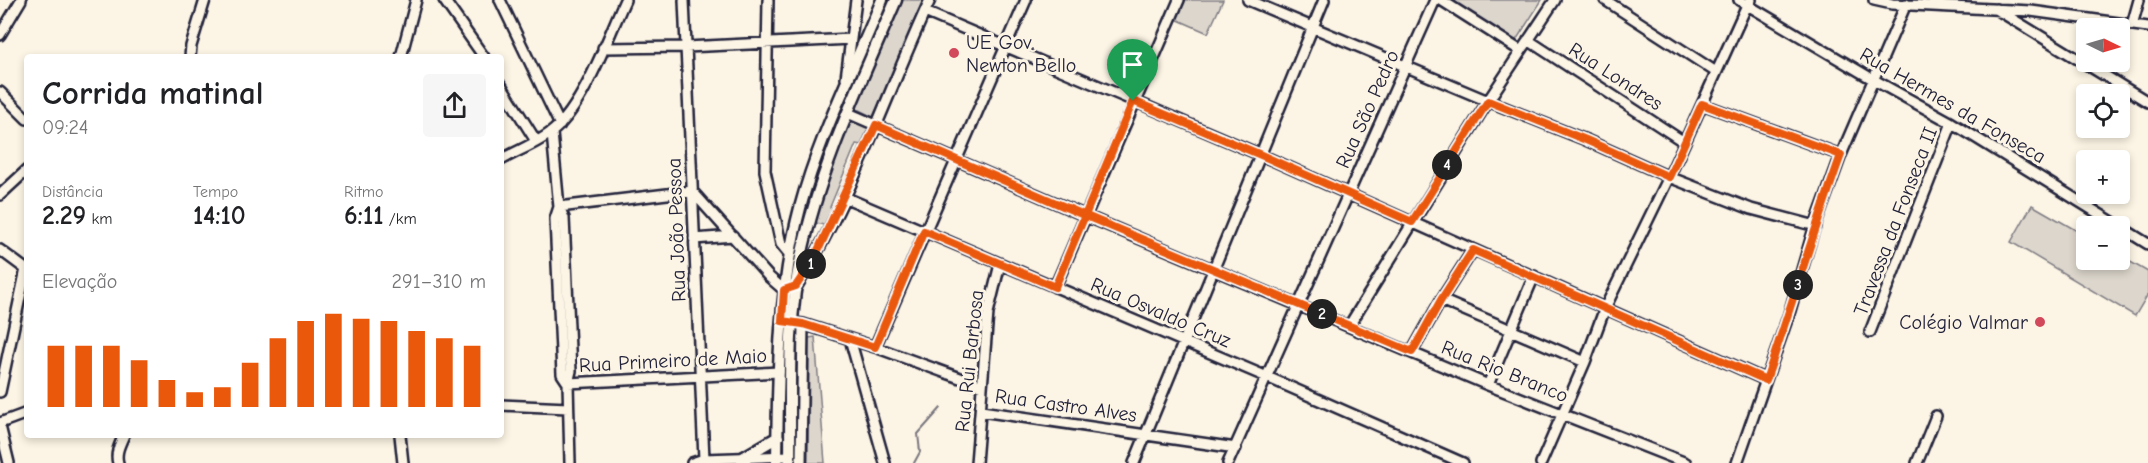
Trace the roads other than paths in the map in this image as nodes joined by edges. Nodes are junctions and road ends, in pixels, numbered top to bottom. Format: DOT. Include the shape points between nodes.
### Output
graph roads {
  1 [pos="21,0"];
  2 [pos="205,0"];
  3 [pos="416,0"];
  4 [pos="444,0"];
  5 [pos="500,0"];
  6 [pos="625,0"];
  7 [pos="684,0"];
  8 [pos="768,0"];
  9 [pos="855,0"];
  10 [pos="882,0"];
  11 [pos="896,0"];
  12 [pos="930,0"];
  13 [pos="1026,0"];
  14 [pos="1179,0"];
  15 [pos="1248,0"];
  16 [pos="1324,0"];
  17 [pos="1435,0"];
  18 [pos="1441,0"];
  19 [pos="1555,0"];
  20 [pos="1605,0"];
  21 [pos="1874,0"];
  22 [pos="2035,0"];
  23 [pos="2139,0"];
  24 [pos="1746,2"];
  25 [pos="1906,4"];
  26 [pos="1995,8"];
  27 [pos="2031,11"];
  28 [pos="925,12"];
  29 [pos="2132,25"];
  30 [pos="1313,27"];
  31 [pos="2148,27"];
  32 [pos="0,35"];
  33 [pos="851,39"];
  34 [pos="1528,40"];
  35 [pos="767,42"];
  36 [pos="1005,46"];
  37 [pos="686,47"];
  38 [pos="603,48"];
  39 [pos="1521,51"];
  40 [pos="190,54"];
  41 [pos="402,54"];
  42 [pos="482,54"];
  43 [pos="1406,66"];
  44 [pos="1716,72"];
  45 [pos="1874,80"];
  46 [pos="845,84"];
  47 [pos="504,90"];
  48 [pos="0,92"];
  49 [pos="1133,101"];
  50 [pos="1488,101"];
  51 [pos="2148,102"];
  52 [pos="1702,104"];
  53 [pos="848,113"];
  54 [pos="24,116"];
  55 [pos="1952,123"];
  56 [pos="560,125"];
  57 [pos="876,125"];
  58 [pos="552,132"];
  59 [pos="824,134"];
  60 [pos="837,140"];
  61 [pos="536,141"];
  62 [pos="1684,142"];
  63 [pos="1261,155"];
  64 [pos="1841,155"];
  65 [pos="504,158"];
  66 [pos="956,159"];
  67 [pos="24,173"];
  68 [pos="1669,177"];
  69 [pos="692,191"];
  70 [pos="1348,194"];
  71 [pos="0,195"];
  72 [pos="844,197"];
  73 [pos="559,207"];
  74 [pos="1086,216"];
  75 [pos="1412,222"];
  76 [pos="1816,226"];
  77 [pos="924,231"];
  78 [pos="733,236"];
  79 [pos="694,239"];
  80 [pos="2148,244"];
  81 [pos="0,250"];
  82 [pos="1473,250"];
  83 [pos="795,257"];
  84 [pos="1000,264"];
  85 [pos="24,268"];
  86 [pos="1214,270"];
  87 [pos="1534,276"];
  88 [pos="24,284"];
  89 [pos="796,286"];
  90 [pos="1055,287"];
  91 [pos="784,290"];
  92 [pos="1441,300"];
  93 [pos="1298,304"];
  94 [pos="1605,308"];
  95 [pos="792,322"];
  96 [pos="1349,326"];
  97 [pos="1512,331"];
  98 [pos="1870,332"];
  99 [pos="850,339"];
  100 [pos="1182,342"];
  101 [pos="875,347"];
  102 [pos="1412,352"];
  103 [pos="1585,362"];
  104 [pos="779,372"];
  105 [pos="700,376"];
  106 [pos="1267,377"];
  107 [pos="1766,380"];
  108 [pos="568,383"];
  109 [pos="1488,385"];
  110 [pos="982,387"];
  111 [pos="0,392"];
  112 [pos="504,405"];
  113 [pos="568,408"];
  114 [pos="981,411"];
  115 [pos="24,414"];
  116 [pos="1563,414"];
  117 [pos="1936,416"];
  118 [pos="0,424"];
  119 [pos="1146,435"];
  120 [pos="778,437"];
  121 [pos="123,438"];
  122 [pos="400,438"];
  123 [pos="1236,448"];
  124 [pos="704,459"];
  125 [pos="790,459"];
  126 [pos="744,460"];
  127 [pos="777,460"];
  128 [pos="9,463"];
  129 [pos="118,463"];
  130 [pos="403,463"];
  131 [pos="570,463"];
  132 [pos="692,463"];
  133 [pos="801,463"];
  134 [pos="885,463"];
  135 [pos="976,463"];
  136 [pos="1134,463"];
  137 [pos="1228,463"];
  138 [pos="1463,463"];
  139 [pos="1541,463"];
  140 [pos="1686,463"];
  141 [pos="1737,463"];
  142 [pos="1917,463"];
  1 -- 32 [label="street"];
  2 -- 40 [label="street"];
  3 -- 41 [label="street"];
  4 -- 42 [label="street"];
  5 -- 56 [label="street"];
  6 -- 38 [label="street"];
  7 -- 37 [label="street, Rua João Pessoa"];
  8 -- 35 [label="street"];
  9 -- 33 [label="street"];
  10 -- 46 [label="main road"];
  11 -- 53 [label="main road"];
  12 -- 28 [label="street"];
  13 -- 36 [label="street"];
  14 -- 49 [label="street"];
  15 -- 30 [label="street"];
  16 -- 30 [label="street"];
  17 -- 43 [label="street, Rua São Pedro"];
  18 -- 39 [label="street"];
  19 -- 34 [label="street"];
  20 -- 44 [label="street"];
  21 -- 25 [label="street"];
  22 -- 27 [label="street"];
  23 -- 29 [label="street"];
  24 -- 44 [label="street"];
  24 -- 45 [label="street, Rua Hermes da Fonseca"];
  25 -- 26 [label="street"];
  25 -- 45 [label="street"];
  26 -- 27 [label="street"];
  26 -- 51 [label="street"];
  27 -- 29 [label="street"];
  28 -- 36 [label="street"];
  28 -- 57 [label="street"];
  29 -- 31 [label="street"];
  30 -- 43 [label="street"];
  30 -- 63 [label="street"];
  33 -- 35 [label="street"];
  33 -- 46 [label="street"];
  34 -- 39 [label="street"];
  34 -- 62 [label="street, Rua Londres"];
  35 -- 37 [label="street"];
  35 -- 83 [label="street" via="765,171 781,244"];
  36 -- 49 [label="street"];
  36 -- 66 [label="street"];
  37 -- 38 [label="street"];
  37 -- 69 [label="street, Rua João Pessoa"];
  38 -- 56 [label="street" via="584,89"];
  39 -- 50 [label="street"];
  43 -- 50 [label="street"];
  43 -- 70 [label="street, Rua São Pedro"];
  44 -- 52 [label="street"];
  45 -- 55 [label="street, Rua Hermes da Fonseca"];
  45 -- 64 [label="street"];
  46 -- 59 [label="main road"];
  47 -- 61 [label="street"];
  48 -- 54 [label="street"];
  49 -- 63 [label="street"];
  49 -- 74 [label="street"];
  50 -- 68 [label="street"];
  50 -- 75 [label="street"];
  52 -- 62 [label="street"];
  52 -- 64 [label="street"];
  53 -- 57 [label="street, Rua Rio Branco"];
  53 -- 60 [label="main road"];
  55 -- 80 [label="street, Rua Hermes da Fonseca"];
  55 -- 98 [label="street, Travessa da Fonseca II"];
  56 -- 58 [label="street"];
  57 -- 66 [label="street, Rua Rio Branco"];
  57 -- 72 [label="street"];
  58 -- 61 [label="street"];
  58 -- 73 [label="street"];
  59 -- 60 [label="main road"];
  59 -- 83 [label="main road" via="805,190"];
  60 -- 83 [label="main road"];
  61 -- 65 [label="street"];
  62 -- 68 [label="street"];
  63 -- 70 [label="street"];
  63 -- 86 [label="street"];
  64 -- 76 [label="street"];
  66 -- 74 [label="street, Rua Rio Branco"];
  66 -- 77 [label="street"];
  67 -- 71 [label="street"];
  68 -- 76 [label="street" via="1751,209"];
  68 -- 94 [label="street"];
  69 -- 73 [label="street"];
  69 -- 78 [label="street"];
  69 -- 79 [label="street, Rua João Pessoa"];
  70 -- 75 [label="street"];
  70 -- 93 [label="street, Rua São Pedro"];
  72 -- 77 [label="street, Rua Osvaldo Cruz"];
  72 -- 89 [label="street" via="814,259"];
  73 -- 108 [label="street" via="555,219 559,321 562,374"];
  74 -- 86 [label="street, Rua Rio Branco"];
  74 -- 90 [label="street"];
  75 -- 82 [label="street"];
  75 -- 96 [label="street"];
  76 -- 107 [label="street"];
  77 -- 84 [label="street, Rua Osvaldo Cruz"];
  77 -- 101 [label="street"];
  78 -- 79 [label="street"];
  78 -- 91 [label="street"];
  79 -- 105 [label="street, Rua João Pessoa"];
  81 -- 85 [label="street"];
  82 -- 87 [label="street"];
  82 -- 92 [label="street"];
  83 -- 89 [label="main road"];
  83 -- 91 [label="main road"];
  84 -- 90 [label="street, Rua Osvaldo Cruz"];
  84 -- 110 [label="street, Rua Rui Barbosa" via="988,313"];
  86 -- 93 [label="street, Rua Rio Branco"];
  86 -- 100 [label="street"];
  87 -- 94 [label="street"];
  87 -- 97 [label="street"];
  88 -- 111 [label="street"];
  89 -- 91 [label="main road"];
  89 -- 95 [label="main road"];
  90 -- 100 [label="street, Rua Osvaldo Cruz"];
  91 -- 95 [label="main road"];
  92 -- 97 [label="street"];
  92 -- 102 [label="street"];
  93 -- 96 [label="street, Rua Rio Branco"];
  93 -- 106 [label="street, Rua São Pedro"];
  94 -- 103 [label="street"];
  94 -- 107 [label="street"];
  95 -- 99 [label="street, Rua Castro Alves"];
  95 -- 104 [label="main road"];
  95 -- 125 [label="main road"];
  95 -- 133 [label="street"];
  96 -- 102 [label="street, Rua Rio Branco"];
  97 -- 103 [label="street"];
  97 -- 109 [label="street"];
  99 -- 101 [label="street, Rua Castro Alves"];
  99 -- 134 [label="street"];
  100 -- 106 [label="street, Rua Osvaldo Cruz"];
  100 -- 119 [label="street"];
  101 -- 110 [label="street, Rua Castro Alves"];
  102 -- 109 [label="street, Rua Rio Branco"];
  103 -- 116 [label="street"];
  104 -- 105 [label="street, Rua Primeiro de Maio"];
  104 -- 120 [label="main road"];
  105 -- 108 [label="street, Rua Primeiro de Maio"];
  105 -- 124 [label="street, Rua João Pessoa"];
  106 -- 123 [label="street, Rua São Pedro"];
  106 -- 138 [label="street, Rua Osvaldo Cruz"];
  107 -- 141 [label="street"];
  108 -- 113 [label="street"];
  109 -- 116 [label="street, Rua Rio Branco"];
  110 -- 114 [label="street, Rua Rui Barbosa"];
  112 -- 113 [label="street"];
  113 -- 131 [label="street"];
  114 -- 119 [label="street, Rua Castro Alves"];
  114 -- 135 [label="street, Rua Rui Barbosa"];
  115 -- 118 [label="street"];
  116 -- 139 [label="street"];
  116 -- 140 [label="street, Rua Rio Branco"];
  117 -- 142 [label="street"];
  118 -- 128 [label="street"];
  119 -- 123 [label="street, Rua Castro Alves"];
  119 -- 136 [label="street"];
  120 -- 126 [label="main road"];
  120 -- 127 [label="main road"];
  121 -- 129 [label="street"];
  122 -- 130 [label="street"];
  123 -- 137 [label="street, Rua São Pedro"];
  124 -- 126 [label="street"];
  124 -- 132 [label="street"];
  125 -- 127 [label="street"];
  126 -- 127 [label="street"];
}
